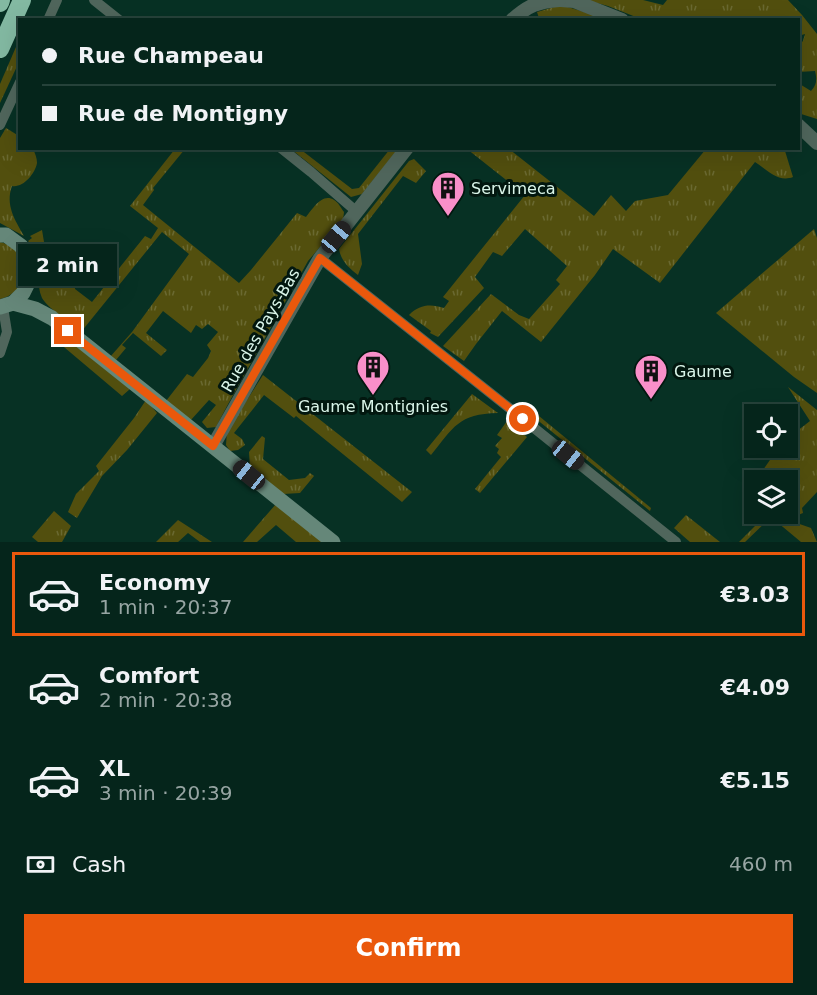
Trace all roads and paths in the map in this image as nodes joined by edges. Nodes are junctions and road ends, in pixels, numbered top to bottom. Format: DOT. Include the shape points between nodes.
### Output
graph roads {
  1 [pos="22,0"];
  2 [pos="57,0"];
  3 [pos="94,0"];
  4 [pos="560,0"];
  5 [pos="526,3"];
  6 [pos="49,18"];
  7 [pos="116,18"];
  8 [pos="514,18"];
  9 [pos="617,18"];
  10 [pos="0,49"];
  11 [pos="18,86"];
  12 [pos="0,125"];
  13 [pos="800,127"];
  14 [pos="817,142"];
  15 [pos="283,150"];
  16 [pos="405,150"];
  17 [pos="357,212"];
  18 [pos="0,234"];
  19 [pos="320,258"];
  20 [pos="29,281"];
  21 [pos="5,306"];
  22 [pos="52,318"];
  23 [pos="0,353"];
  24 [pos="213,446"];
  25 [pos="333,542"];
  26 [pos="676,542"];
  1 -- 10 [label="highway"];
  2 -- 6 [label="street"];
  3 -- 7 [label="street"];
  4 -- 5 [label="street"];
  4 -- 9 [label="street" via="574,1"];
  5 -- 8 [label="street"];
  11 -- 12 [label="street"];
  13 -- 14 [label="street"];
  15 -- 17 [label="street"];
  16 -- 17 [label="street, Rue des Pays-Bas"];
  17 -- 19 [label="street, Rue des Pays-Bas"];
  18 -- 20 [label="main road" via="21,246 30,262"];
  19 -- 24 [label="street, Rue des Pays-Bas"];
  19 -- 26 [label="street"];
  20 -- 21 [label="main road" via="23,293"];
  20 -- 22 [label="main road"];
  21 -- 22 [label="main road" via="35,309"];
  21 -- 23 [label="street" via="7,332"];
  22 -- 24 [label="main road"];
  24 -- 25 [label="main road"];
}
